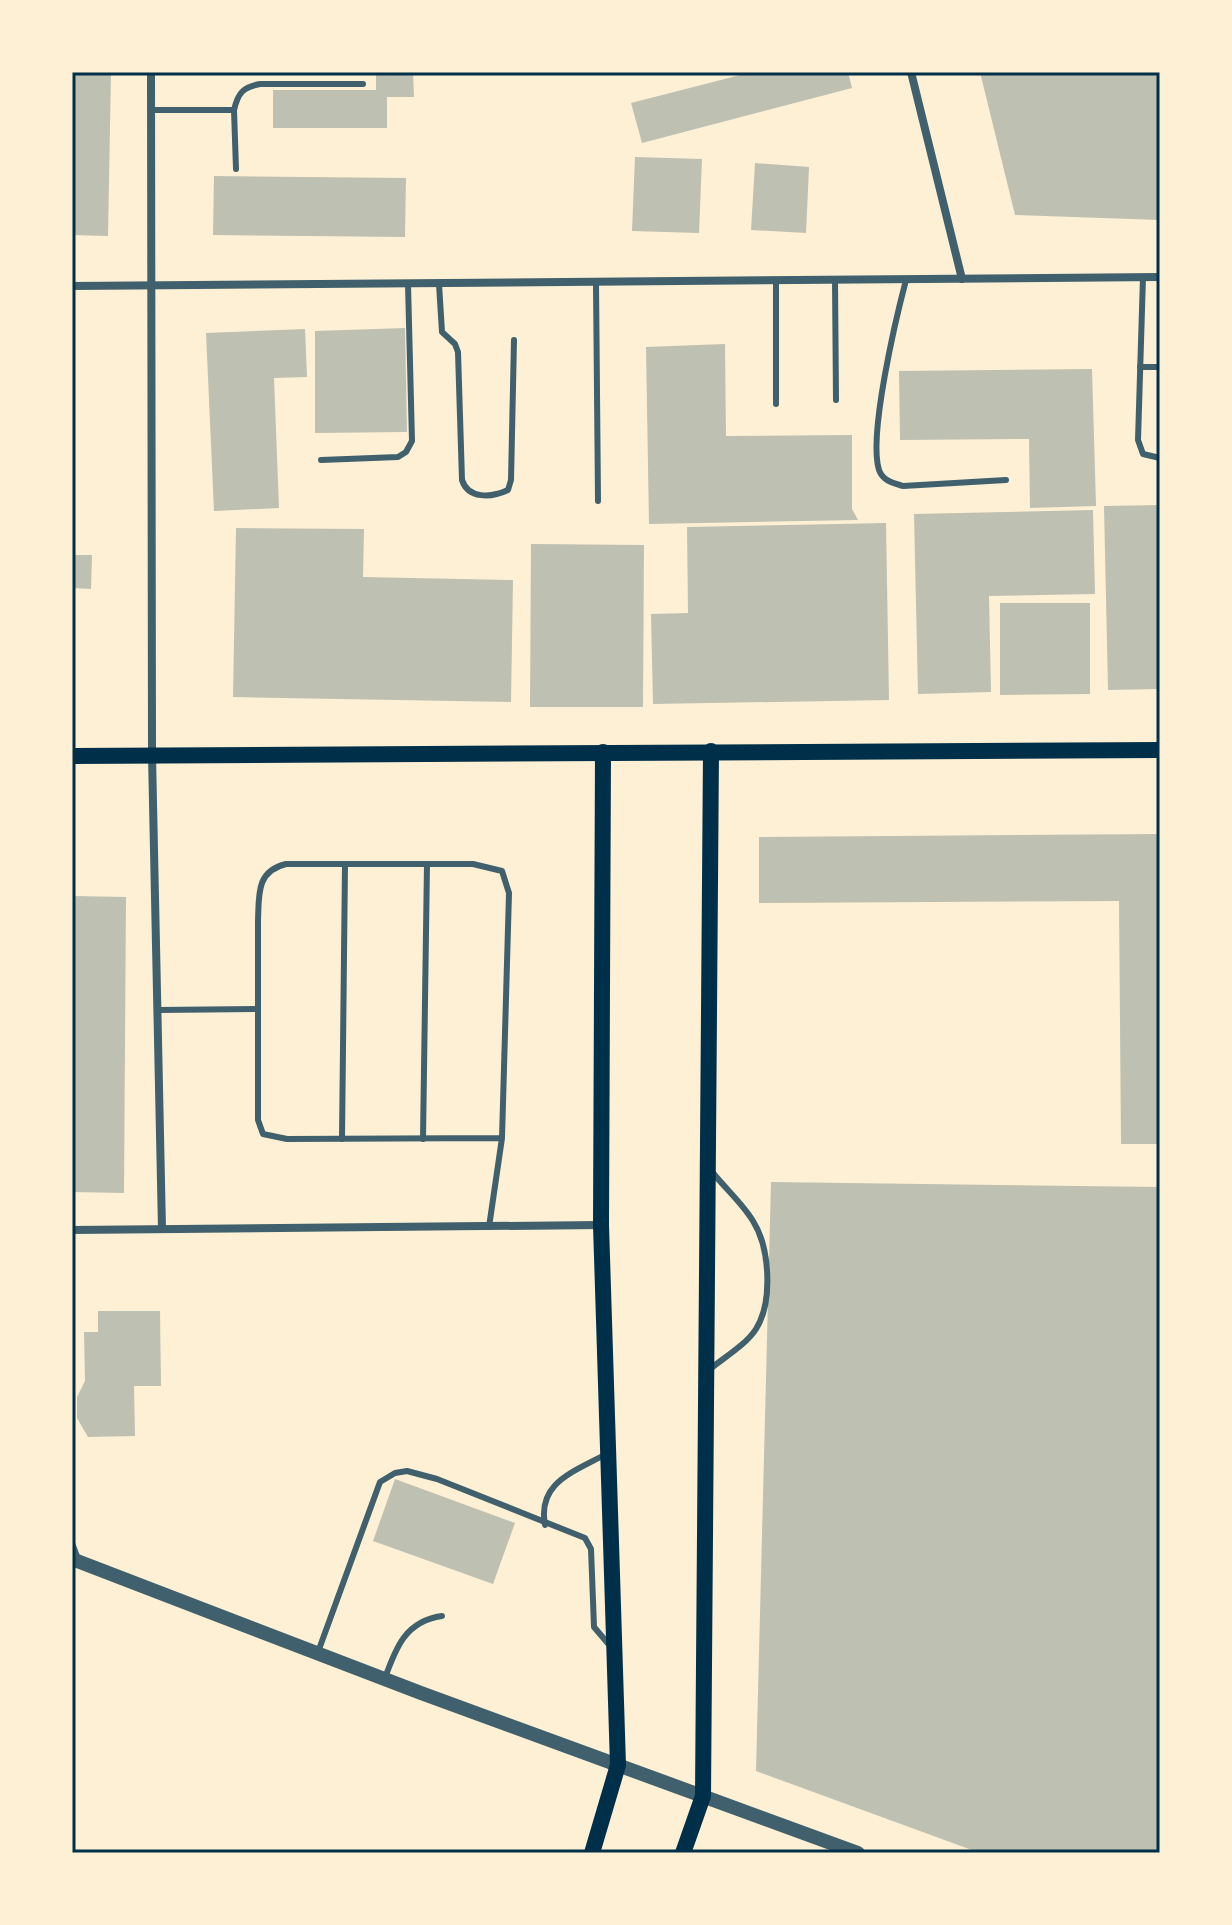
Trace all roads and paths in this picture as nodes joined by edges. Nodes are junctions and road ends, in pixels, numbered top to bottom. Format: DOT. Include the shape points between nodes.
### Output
graph roads {
  1 [pos="151,72"];
  2 [pos="911,72"];
  3 [pos="363,84"];
  4 [pos="151,110"];
  5 [pos="234,110"];
  6 [pos="236,169"];
  7 [pos="1143,277"];
  8 [pos="1160,277"];
  9 [pos="962,279"];
  10 [pos="835,280"];
  11 [pos="906,280"];
  12 [pos="776,281"];
  13 [pos="596,283"];
  14 [pos="408,284"];
  15 [pos="439,284"];
  16 [pos="72,286"];
  17 [pos="150,286"];
  18 [pos="514,340"];
  19 [pos="1140,367"];
  20 [pos="1160,367"];
  21 [pos="836,400"];
  22 [pos="776,404"];
  23 [pos="1160,458"];
  24 [pos="321,460"];
  25 [pos="1006,480"];
  26 [pos="598,501"];
  27 [pos="1160,750"];
  28 [pos="711,751"];
  29 [pos="603,752"];
  30 [pos="152,755"];
  31 [pos="72,756"];
  32 [pos="345,864"];
  33 [pos="427,864"];
  34 [pos="258,1009"];
  35 [pos="157,1010"];
  36 [pos="502,1138"];
  37 [pos="342,1139"];
  38 [pos="423,1139"];
  39 [pos="708,1168"];
  40 [pos="601,1225"];
  41 [pos="489,1227"];
  42 [pos="162,1229"];
  43 [pos="72,1230"];
  44 [pos="704,1373"];
  45 [pos="608,1453"];
  46 [pos="545,1525"];
  47 [pos="72,1543"];
  48 [pos="75,1560"];
  49 [pos="442,1616"];
  50 [pos="614,1650"];
  51 [pos="318,1652"];
  52 [pos="385,1678"];
  53 [pos="618,1765"];
  54 [pos="703,1796"];
  55 [pos="592,1853"];
  56 [pos="683,1853"];
  57 [pos="858,1853"];
  1 -- 4 [label="street"];
  2 -- 9 [label="street"];
  3 -- 5 [label="lane" via="248,86 238,95"];
  4 -- 5 [label="lane"];
  4 -- 17 [label="street"];
  5 -- 6 [label="lane"];
  7 -- 8 [label="street"];
  7 -- 9 [label="street"];
  7 -- 19 [label="lane"];
  9 -- 11 [label="street"];
  10 -- 11 [label="street"];
  10 -- 12 [label="street"];
  10 -- 21 [label="lane"];
  11 -- 25 [label="lane" via="887,362 877,455 880,473 903,486"];
  12 -- 13 [label="street"];
  12 -- 22 [label="lane"];
  13 -- 15 [label="street"];
  13 -- 26 [label="lane"];
  14 -- 15 [label="street"];
  14 -- 17 [label="street"];
  14 -- 24 [label="lane" via="412,441 398,457"];
  15 -- 18 [label="lane" via="442,332 458,352 462,480 472,495 500,494 511,480"];
  16 -- 17 [label="street"];
  17 -- 30 [label="street"];
  19 -- 20 [label="lane"];
  19 -- 23 [label="lane" via="1138,440 1143,454"];
  27 -- 28 [label="main road"];
  28 -- 29 [label="main road"];
  28 -- 39 [label="main road"];
  29 -- 30 [label="main road"];
  29 -- 40 [label="main road"];
  30 -- 31 [label="main road"];
  30 -- 35 [label="street"];
  32 -- 33 [label="lane"];
  32 -- 34 [label="lane" via="286,864 263,876"];
  32 -- 37 [label="lane"];
  33 -- 36 [label="lane" via="493,866 508,881"];
  33 -- 38 [label="lane"];
  34 -- 35 [label="lane"];
  34 -- 37 [label="lane" via="259,1129 272,1138"];
  35 -- 42 [label="street"];
  36 -- 38 [label="lane"];
  36 -- 41 [label="lane"];
  37 -- 38 [label="lane"];
  39 -- 44 [label="main road"];
  39 -- 44 [label="lane" via="753,1221 766,1271 765,1310 755,1331"];
  40 -- 41 [label="street"];
  40 -- 45 [label="main road"];
  41 -- 42 [label="street"];
  42 -- 43 [label="street"];
  44 -- 54 [label="main road"];
  45 -- 46 [label="lane" via="546,1494"];
  45 -- 50 [label="main road"];
  46 -- 50 [label="lane" via="585,1538 591,1549 594,1627"];
  46 -- 51 [label="lane" via="437,1479 395,1473 380,1482"];
  47 -- 48 [label="lane"];
  48 -- 51 [label="street"];
  49 -- 52 [label="lane" via="421,1621 399,1641"];
  50 -- 53 [label="main road"];
  51 -- 52 [label="street"];
  52 -- 53 [label="street"];
  53 -- 54 [label="street"];
  53 -- 55 [label="main road"];
  54 -- 56 [label="main road"];
  54 -- 57 [label="street"];
}
